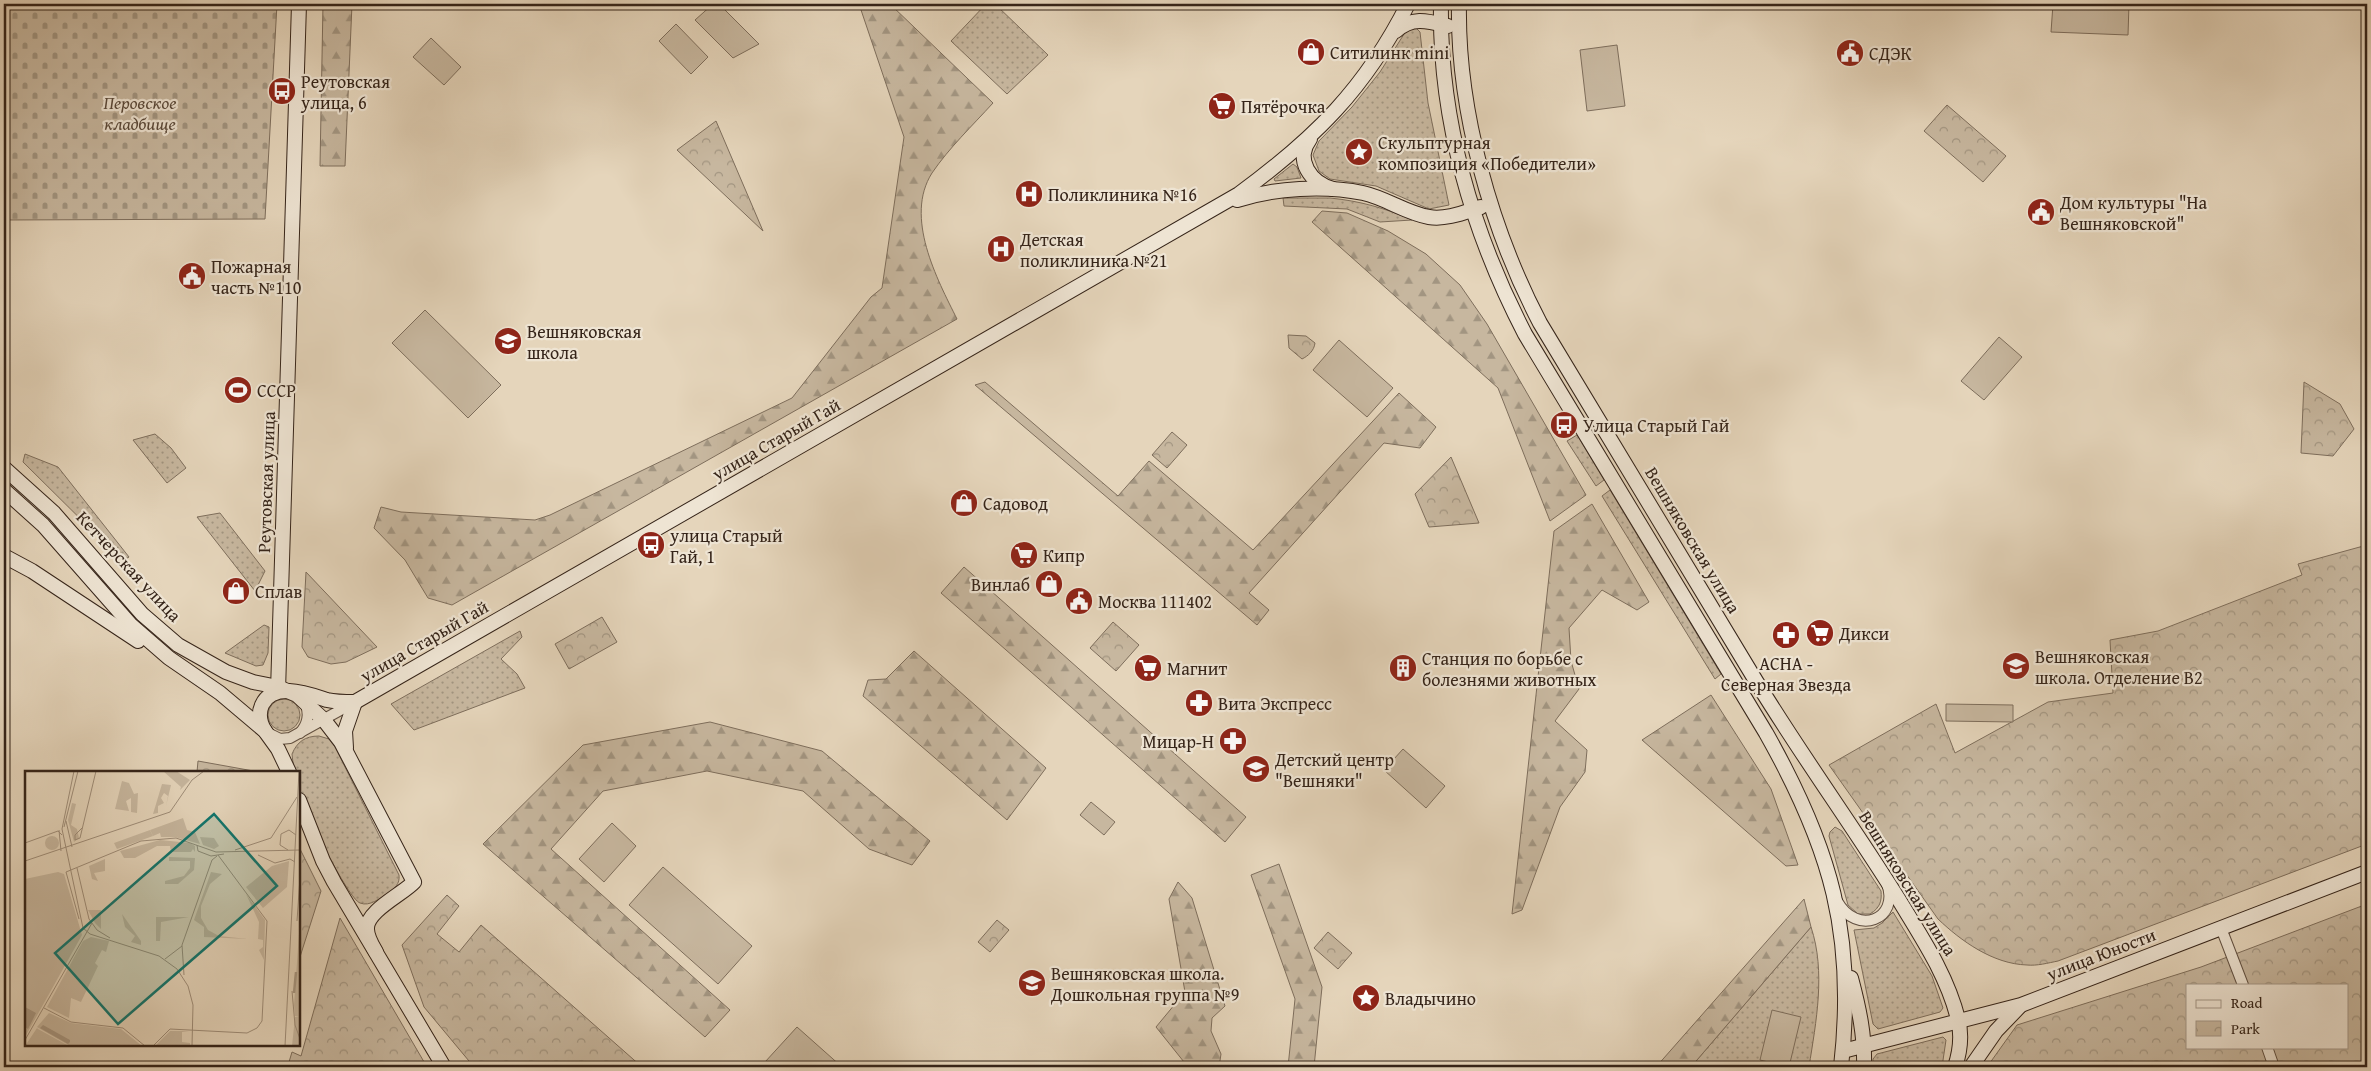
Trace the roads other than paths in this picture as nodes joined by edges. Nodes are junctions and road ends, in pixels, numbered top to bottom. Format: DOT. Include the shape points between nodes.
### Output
graph roads {
  1 [pos="299,4"];
  2 [pos="1408,4"];
  3 [pos="1441,4"];
  4 [pos="1459,4"];
  5 [pos="1440,24"];
  6 [pos="1459,28"];
  7 [pos="1393,34"];
  8 [pos="1313,135"];
  9 [pos="1338,190"];
  10 [pos="1492,203"];
  11 [pos="1216,209"];
  12 [pos="1473,209"];
  13 [pos="1584,395"];
  14 [pos="1568,405"];
  15 [pos="4,468"];
  16 [pos="4,490"];
  17 [pos="4,556"];
  18 [pos="169,658"];
  19 [pos="287,692"];
  20 [pos="355,702"];
  21 [pos="324,720"];
  22 [pos="265,731"];
  23 [pos="295,737"];
  24 [pos="346,751"];
  25 [pos="289,771"];
  26 [pos="300,803"];
  27 [pos="2367,872"];
  28 [pos="1885,877"];
  29 [pos="1836,898"];
  30 [pos="345,901"];
  31 [pos="380,908"];
  32 [pos="2221,928"];
  33 [pos="376,952"];
  34 [pos="1845,953"];
  35 [pos="2243,984"];
  36 [pos="2021,1005"];
  37 [pos="1959,1021"];
  38 [pos="1865,1045"];
  39 [pos="2267,1048"];
  40 [pos="1843,1051"];
  41 [pos="444,1067"];
  42 [pos="1841,1067"];
  43 [pos="1864,1067"];
  44 [pos="1955,1067"];
  45 [pos="1971,1067"];
  46 [pos="2274,1067"];
  1 -- 19 [label="main road, Реутовская улица"];
  2 -- 7 [label="main road, улица Старый Гай"];
  3 -- 5 [label="main road"];
  4 -- 6 [label="main road, Вешняковская улица"];
  5 -- 6 [label="main road, улица Старый Гай"];
  5 -- 7 [label="main road, улица Старый Гай" via="1414,20 1403,24"];
  5 -- 12 [label="main road" via="1446,98"];
  6 -- 10 [label="main road, Вешняковская улица" via="1467,106"];
  7 -- 8 [label="main road, улица Старый Гай" via="1362,80"];
  8 -- 9 [label="main road, улица Старый Гай" via="1304,151 1305,167 1319,183"];
  8 -- 11 [label="main road, улица Старый Гай" via="1264,176"];
  9 -- 11 [label="main road, улица Старый Гай" via="1267,193 1233,201"];
  9 -- 12 [label="main road, улица Старый Гай" via="1379,197 1429,217 1443,217"];
  10 -- 12 [label="main road, улица Старый Гай"];
  10 -- 13 [label="main road, Вешняковская улица" via="1505,249 1528,299"];
  11 -- 20 [label="main road, улица Старый Гай"];
  12 -- 14 [label="main road" via="1501,286 1525,334"];
  13 -- 14 [label="street" via="1578,391 1571,392 1567,398"];
  13 -- 28 [label="main road, Вешняковская улица" via="1790,736"];
  14 -- 29 [label="main road" via="1784,766 1816,834"];
  15 -- 19 [label="main road, Кетчерская улица" via="54,513 142,614 178,645 226,672"];
  16 -- 18 [label="main road, Кетчерская улица" via="43,525 131,625"];
  17 -- 18 [label="main road"];
  18 -- 22 [label="main road, Кетчерская улица" via="220,693"];
  19 -- 20 [label="main road, улица Старый Гай"];
  19 -- 21 [label="main road"];
  19 -- 22 [label="main road" via="271,695 261,706 260,718"];
  19 -- 23 [label="street" via="308,711 307,722"];
  20 -- 21 [label="street, улица Старый Гай"];
  20 -- 24 [label="main road" via="345,731"];
  21 -- 23 [label="street, улица Старый Гай"];
  21 -- 24 [label="main road"];
  22 -- 23 [label="street" via="280,739"];
  22 -- 25 [label="main road, Кетчерская улица" via="278,748"];
  24 -- 31 [label="main road" via="414,882"];
  26 -- 30 [label="main road" via="323,861"];
  27 -- 32 [label="main road, улица Юности"];
  28 -- 29 [label="street" via="1890,891 1889,903 1873,920 1857,921 1849,916"];
  28 -- 37 [label="main road, Вешняковская улица" via="1942,972"];
  29 -- 34 [label="main road"];
  30 -- 31 [label="main road" via="362,912"];
  30 -- 33 [label="main road"];
  31 -- 33 [label="main road" via="367,927"];
  32 -- 35 [label="street"];
  32 -- 36 [label="main road, улица Юности"];
  33 -- 41 [label="main road"];
  34 -- 38 [label="main road"];
  34 -- 40 [label="main road"];
  36 -- 37 [label="main road, улица Юности"];
  36 -- 45 [label="main road" via="1996,1031"];
  37 -- 38 [label="main road, улица Юности"];
  37 -- 44 [label="main road, Вешняковская улица" via="1960,1044"];
  38 -- 40 [label="main road, улица Юности"];
  38 -- 43 [label="main road"];
  39 -- 46 [label="street"];
  40 -- 42 [label="main road"];
}
